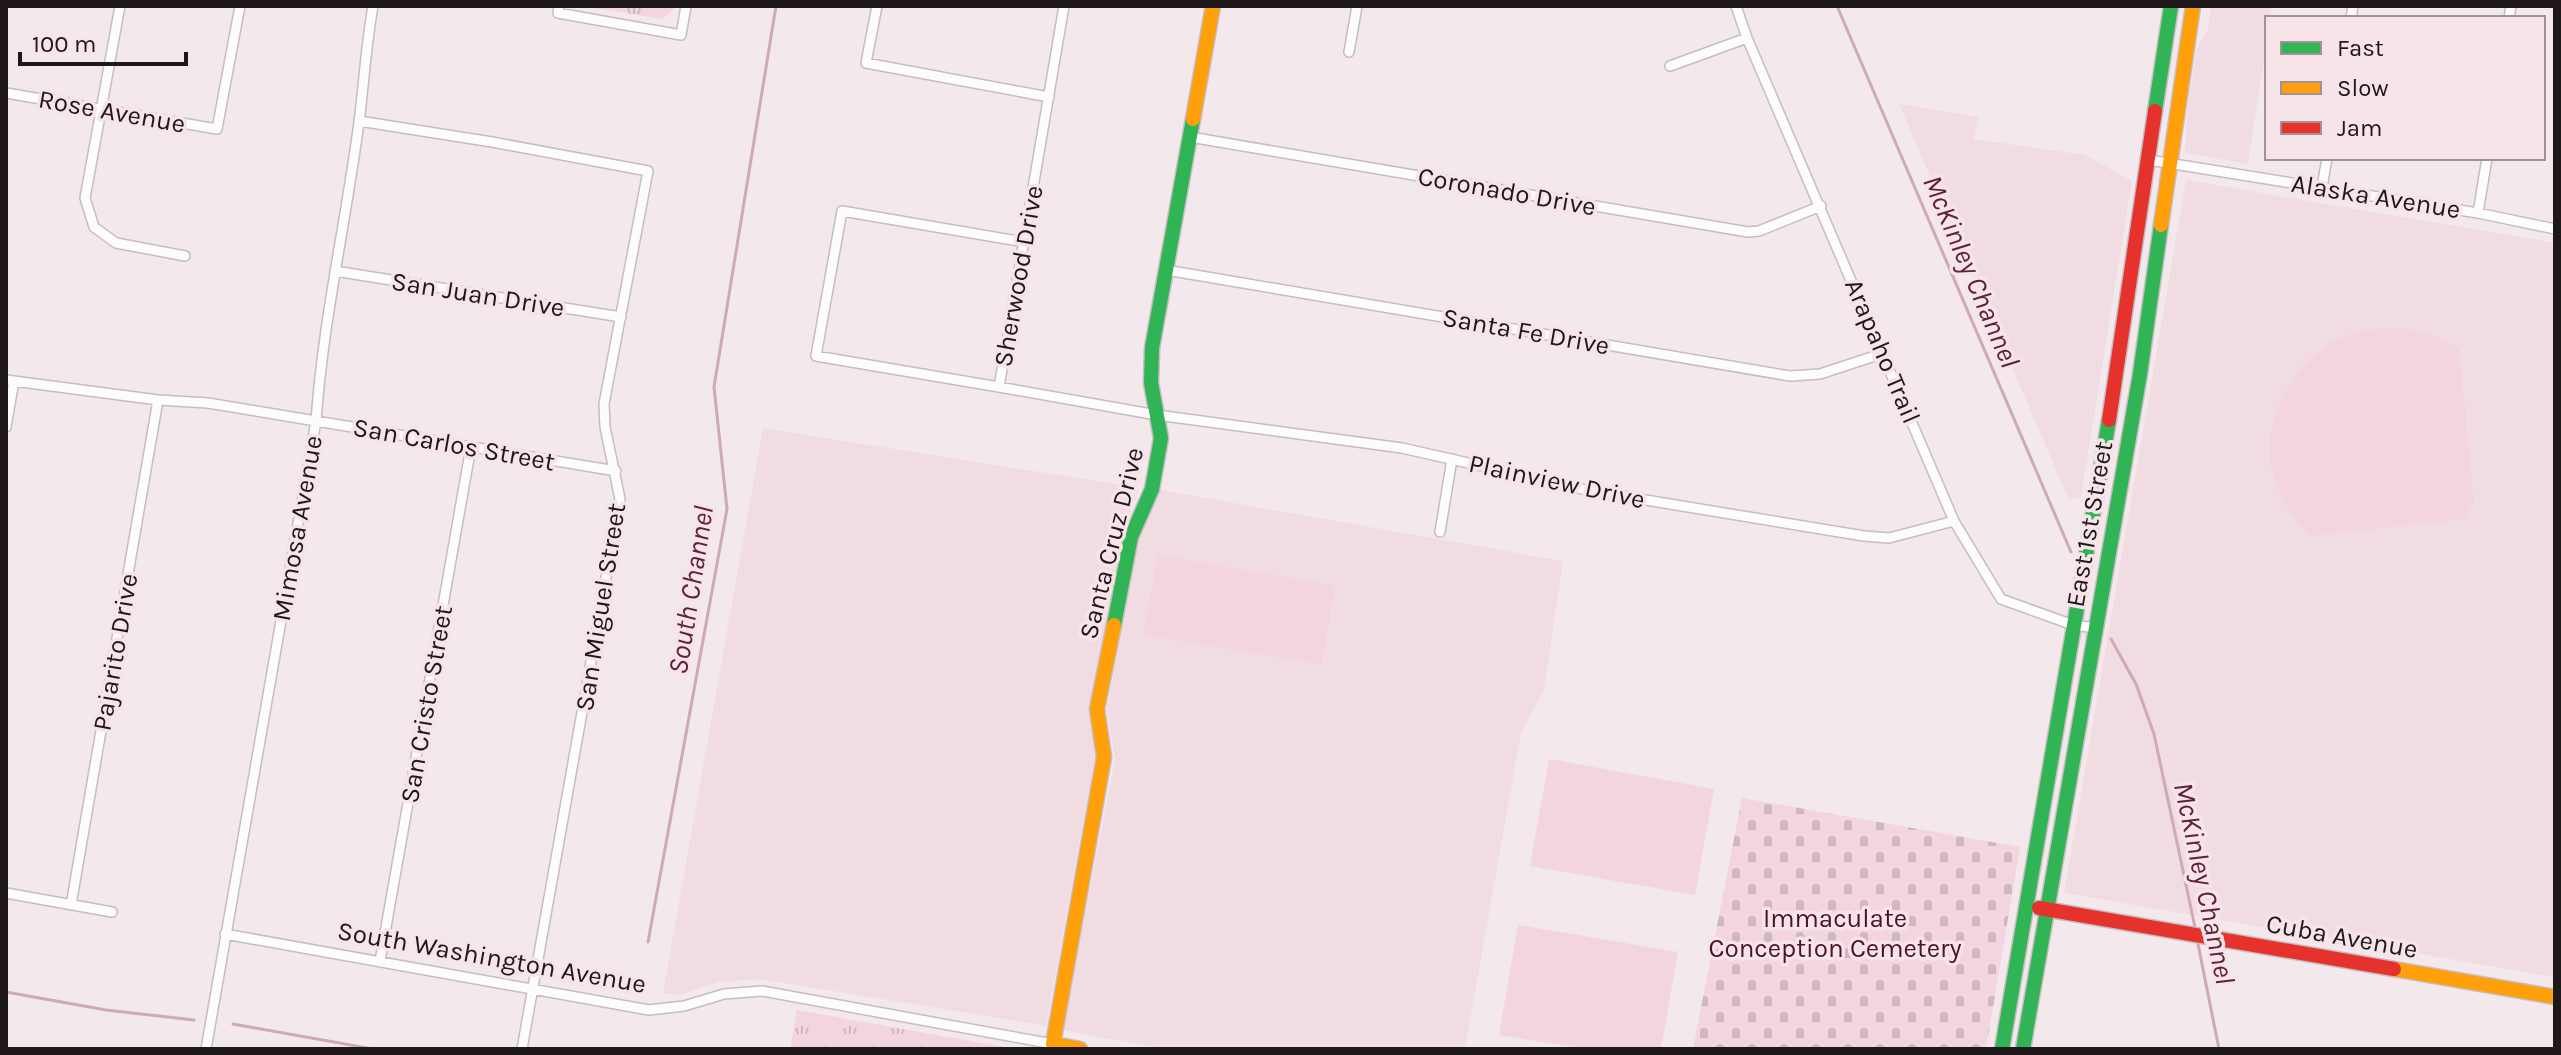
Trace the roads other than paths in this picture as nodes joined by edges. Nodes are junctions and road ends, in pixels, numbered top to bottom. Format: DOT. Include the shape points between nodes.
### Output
graph roads {
  1 [pos="120,6"];
  2 [pos="240,6"];
  3 [pos="373,6"];
  4 [pos="559,6"];
  5 [pos="686,6"];
  6 [pos="877,6"];
  7 [pos="1064,6"];
  8 [pos="1213,6"];
  9 [pos="1357,6"];
  10 [pos="1736,6"];
  11 [pos="2161,6"];
  12 [pos="2171,6"];
  13 [pos="2193,6"];
  14 [pos="1747,38"];
  15 [pos="2163,50"];
  16 [pos="1349,52"];
  17 [pos="1670,66"];
  18 [pos="6,93"];
  19 [pos="1049,97"];
  20 [pos="102,110"];
  21 [pos="359,121"];
  22 [pos="1190,137"];
  23 [pos="2149,160"];
  24 [pos="2327,160"];
  25 [pos="2487,160"];
  26 [pos="2171,163"];
  27 [pos="2322,187"];
  28 [pos="1821,206"];
  29 [pos="2478,213"];
  30 [pos="2555,229"];
  31 [pos="1024,242"];
  32 [pos="185,256"];
  33 [pos="1166,270"];
  34 [pos="335,271"];
  35 [pos="621,317"];
  36 [pos="1884,353"];
  37 [pos="10,380"];
  38 [pos="999,387"];
  39 [pos="158,400"];
  40 [pos="1157,415"];
  41 [pos="316,421"];
  42 [pos="6,427"];
  43 [pos="471,447"];
  44 [pos="1452,459"];
  45 [pos="616,471"];
  46 [pos="1954,521"];
  47 [pos="1440,532"];
  48 [pos="2073,625"];
  49 [pos="2096,628"];
  50 [pos="2050,761"];
  51 [pos="2072,766"];
  52 [pos="6,893"];
  53 [pos="71,905"];
  54 [pos="2026,906"];
  55 [pos="2046,910"];
  56 [pos="112,912"];
  57 [pos="225,934"];
  58 [pos="380,961"];
  59 [pos="533,991"];
  60 [pos="2555,997"];
  61 [pos="1053,1044"];
  62 [pos="206,1049"];
  63 [pos="522,1049"];
  64 [pos="1080,1049"];
  65 [pos="2002,1049"];
  66 [pos="2023,1049"];
  1 -- 20 [label="street"];
  2 -- 20 [label="street, Rose Avenue" via="217,129"];
  3 -- 21 [label="street, Mimosa Avenue"];
  4 -- 5 [label="street" via="558,13 681,35"];
  6 -- 19 [label="street" via="866,63"];
  7 -- 19 [label="street, Sherwood Drive"];
  8 -- 22 [label="main road, Santa Cruz Drive"];
  9 -- 16 [label="street"];
  10 -- 14 [label="street, Arapaho Trail"];
  11 -- 15 [label="main road"];
  12 -- 15 [label="main road, East 1st Street"];
  13 -- 26 [label="main road, East 1st Street"];
  14 -- 17 [label="street"];
  14 -- 28 [label="street, Arapaho Trail"];
  15 -- 23 [label="main road, East 1st Street"];
  18 -- 20 [label="street, Rose Avenue"];
  19 -- 31 [label="street, Sherwood Drive"];
  20 -- 32 [label="street" via="85,198 94,227 116,243"];
  21 -- 34 [label="street, Mimosa Avenue"];
  21 -- 35 [label="street, San Miguel Street" via="648,171"];
  22 -- 28 [label="street, Coronado Drive" via="1748,232"];
  22 -- 33 [label="main road, Santa Cruz Drive"];
  23 -- 26 [label="street, Alaska Avenue"];
  23 -- 48 [label="main road, East 1st Street"];
  24 -- 27 [label="street"];
  25 -- 29 [label="street"];
  26 -- 27 [label="street, Alaska Avenue"];
  26 -- 49 [label="main road, East 1st Street"];
  27 -- 29 [label="street, Alaska Avenue"];
  28 -- 36 [label="street, Arapaho Trail"];
  29 -- 30 [label="street, Alaska Avenue"];
  31 -- 38 [label="street, Sherwood Drive"];
  31 -- 38 [label="street" via="842,211 816,356"];
  33 -- 36 [label="street, Santa Fe Drive" via="1790,376 1820,374"];
  33 -- 40 [label="main road, Santa Cruz Drive" via="1152,348"];
  34 -- 35 [label="street, San Juan Drive"];
  34 -- 41 [label="street, Mimosa Avenue"];
  35 -- 45 [label="street, San Miguel Street" via="604,404"];
  36 -- 46 [label="street, Arapaho Trail"];
  37 -- 39 [label="street, San Carlos Street"];
  37 -- 42 [label="street"];
  38 -- 40 [label="street, Sherwood Drive"];
  39 -- 41 [label="street, San Carlos Street"];
  39 -- 53 [label="street, Pajarito Drive"];
  40 -- 44 [label="street, Plainview Drive"];
  40 -- 61 [label="main road, Santa Cruz Drive" via="1161,438 1152,489 1131,537 1097,709 1104,757"];
  41 -- 43 [label="street, San Carlos Street"];
  41 -- 57 [label="street, Mimosa Avenue"];
  43 -- 45 [label="street, San Carlos Street"];
  43 -- 58 [label="street, San Cristo Street"];
  44 -- 46 [label="street, Plainview Drive" via="1591,491 1864,536 1889,538"];
  44 -- 47 [label="street"];
  45 -- 59 [label="street, San Miguel Street" via="620,499"];
  46 -- 48 [label="street, Arapaho Trail" via="2001,599"];
  48 -- 49 [label="street, Arapaho Trail"];
  48 -- 50 [label="main road, East 1st Street"];
  49 -- 51 [label="main road, East 1st Street"];
  50 -- 51 [label="street"];
  50 -- 54 [label="main road, East 1st Street"];
  51 -- 55 [label="main road, East 1st Street"];
  52 -- 53 [label="street"];
  53 -- 56 [label="street"];
  54 -- 55 [label="main road, Cuba Avenue"];
  54 -- 65 [label="main road, East 1st Street"];
  55 -- 60 [label="main road, Cuba Avenue"];
  55 -- 66 [label="main road, East 1st Street"];
  57 -- 58 [label="street, South Washington Avenue"];
  57 -- 62 [label="street, Mimosa Avenue"];
  58 -- 59 [label="street, South Washington Avenue"];
  59 -- 61 [label="street, South Washington Avenue" via="649,1010 762,991"];
  59 -- 63 [label="street, San Miguel Street"];
  61 -- 64 [label="main road, South Washington Avenue"];
}
